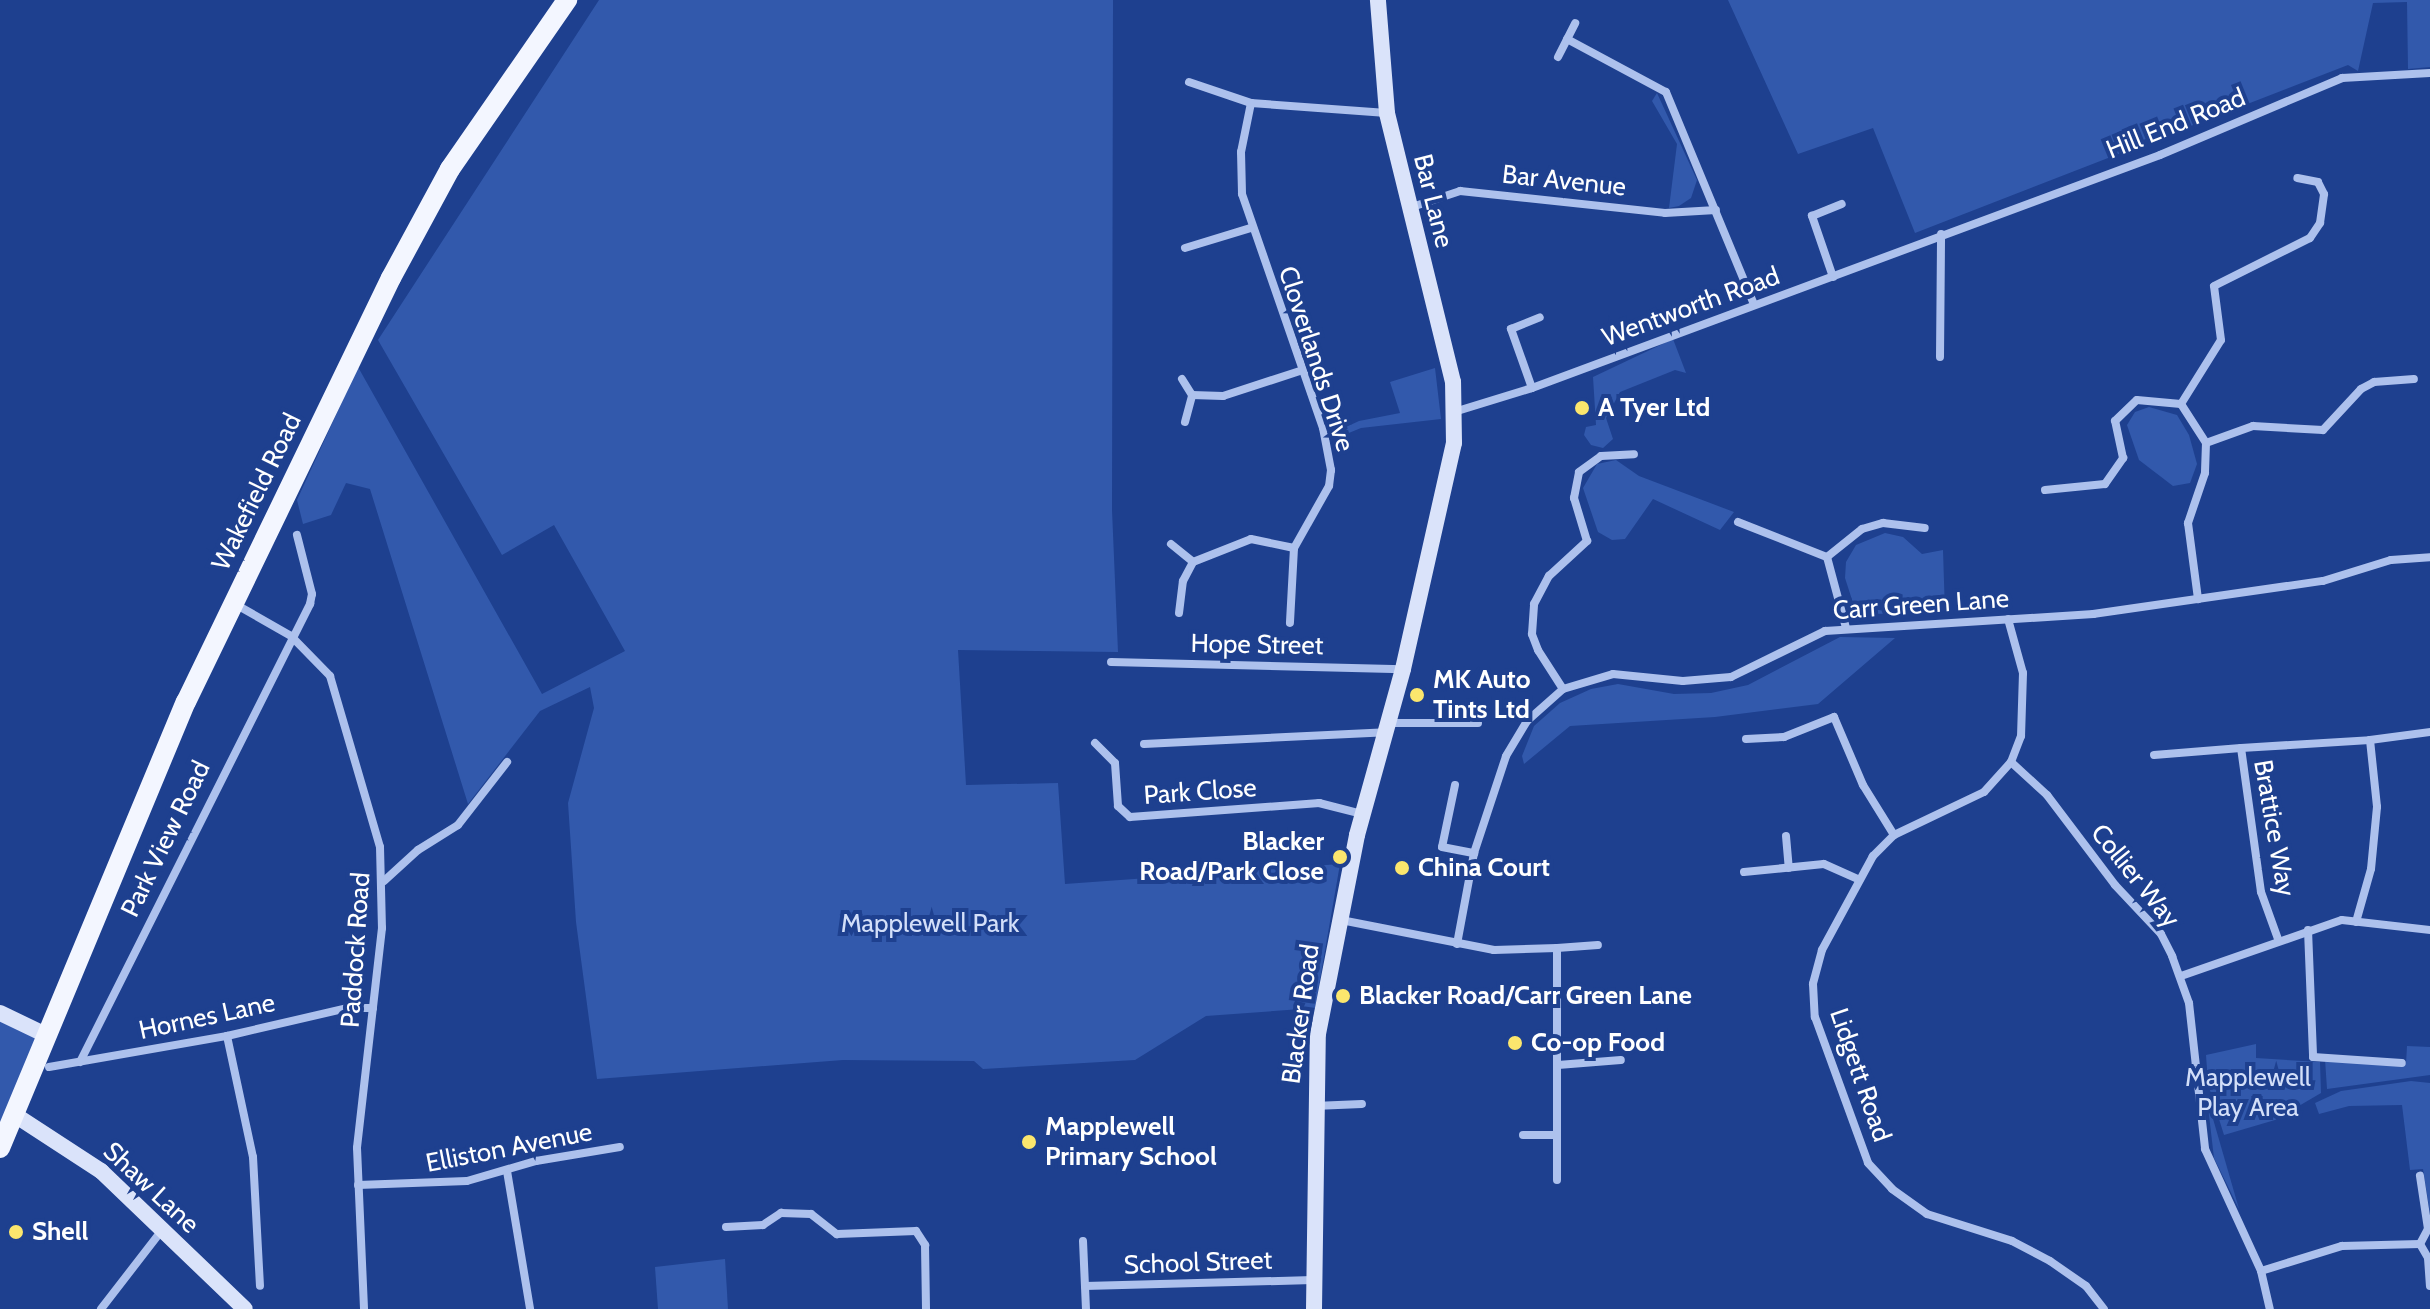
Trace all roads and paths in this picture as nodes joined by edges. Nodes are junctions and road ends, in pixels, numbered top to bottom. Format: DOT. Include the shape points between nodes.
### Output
graph roads {
  1 [pos="567,0"];
  2 [pos="1378,0"];
  3 [pos="1575,23"];
  4 [pos="1567,39"];
  5 [pos="1558,57"];
  6 [pos="2430,73"];
  7 [pos="1189,82"];
  8 [pos="1251,103"];
  9 [pos="1387,113"];
  10 [pos="2297,178"];
  11 [pos="1842,204"];
  12 [pos="1409,208"];
  13 [pos="1716,210"];
  14 [pos="1251,228"];
  15 [pos="1941,234"];
  16 [pos="1185,248"];
  17 [pos="1833,277"];
  18 [pos="1754,304"];
  19 [pos="1540,317"];
  20 [pos="1940,357"];
  21 [pos="1303,370"];
  22 [pos="1182,379"];
  23 [pos="2414,379"];
  24 [pos="1532,388"];
  25 [pos="1192,395"];
  26 [pos="2181,404"];
  27 [pos="1454,412"];
  28 [pos="1185,422"];
  29 [pos="2206,443"];
  30 [pos="1634,454"];
  31 [pos="2045,490"];
  32 [pos="1738,522"];
  33 [pos="1925,528"];
  34 [pos="297,535"];
  35 [pos="1171,544"];
  36 [pos="1294,548"];
  37 [pos="1827,557"];
  38 [pos="2430,557"];
  39 [pos="1193,562"];
  40 [pos="2198,599"];
  41 [pos="232,603"];
  42 [pos="1179,613"];
  43 [pos="2008,619"];
  44 [pos="1290,623"];
  45 [pos="1846,628"];
  46 [pos="291,636"];
  47 [pos="1111,662"];
  48 [pos="1403,669"];
  49 [pos="1563,689"];
  50 [pos="1478,723"];
  51 [pos="1388,728"];
  52 [pos="2430,732"];
  53 [pos="1746,739"];
  54 [pos="2370,740"];
  55 [pos="1095,743"];
  56 [pos="1144,744"];
  57 [pos="2241,748"];
  58 [pos="2154,755"];
  59 [pos="507,762"];
  60 [pos="2011,762"];
  61 [pos="1455,785"];
  62 [pos="1362,814"];
  63 [pos="1894,835"];
  64 [pos="1786,836"];
  65 [pos="1474,853"];
  66 [pos="1789,868"];
  67 [pos="1744,872"];
  68 [pos="1857,879"];
  69 [pos="384,881"];
  70 [pos="1340,920"];
  71 [pos="2356,922"];
  72 [pos="2308,930"];
  73 [pos="2430,930"];
  74 [pos="2278,939"];
  75 [pos="1457,944"];
  76 [pos="1598,945"];
  77 [pos="1557,948"];
  78 [pos="2181,976"];
  79 [pos="373,1008"];
  80 [pos="0,1013"];
  81 [pos="48,1036"];
  82 [pos="227,1036"];
  83 [pos="1621,1060"];
  84 [pos="80,1062"];
  85 [pos="2402,1063"];
  86 [pos="1558,1065"];
  87 [pos="49,1067"];
  88 [pos="1362,1104"];
  89 [pos="1313,1106"];
  90 [pos="15,1115"];
  91 [pos="1523,1135"];
  92 [pos="1557,1135"];
  93 [pos="620,1147"];
  94 [pos="0,1148"];
  95 [pos="507,1171"];
  96 [pos="2420,1176"];
  97 [pos="1557,1180"];
  98 [pos="358,1185"];
  99 [pos="726,1227"];
  100 [pos="162,1230"];
  101 [pos="1083,1241"];
  102 [pos="2420,1244"];
  103 [pos="2261,1271"];
  104 [pos="1313,1280"];
  105 [pos="260,1286"];
  106 [pos="1085,1286"];
  107 [pos="2430,1286"];
  108 [pos="101,1309"];
  109 [pos="245,1309"];
  110 [pos="364,1309"];
  111 [pos="530,1309"];
  112 [pos="926,1309"];
  113 [pos="1086,1309"];
  114 [pos="1314,1309"];
  115 [pos="2104,1309"];
  116 [pos="2270,1309"];
  1 -- 41 [label="main road, Wakefield Road" via="450,169"];
  2 -- 9 [label="main road, Bar Lane"];
  3 -- 4 [label="street"];
  4 -- 5 [label="street"];
  4 -- 13 [label="street" via="1666,92"];
  6 -- 15 [label="street, Hill End Road" via="2342,78 2160,155"];
  7 -- 8 [label="street"];
  8 -- 9 [label="street"];
  8 -- 14 [label="street, Cloverlands Drive" via="1240,173"];
  9 -- 12 [label="main road, Bar Lane"];
  10 -- 26 [label="street" via="2318,182 2324,194 2320,223 2310,238 2214,286 2221,340"];
  11 -- 17 [label="street" via="1812,216"];
  12 -- 13 [label="street, Bar Avenue" via="1460,191 1665,213"];
  12 -- 27 [label="main road, Bar Lane" via="1453,382"];
  13 -- 18 [label="street"];
  14 -- 16 [label="street"];
  14 -- 21 [label="street, Cloverlands Drive"];
  15 -- 17 [label="street, Wentworth Road"];
  15 -- 20 [label="street"];
  17 -- 18 [label="street, Wentworth Road"];
  18 -- 24 [label="street, Wentworth Road"];
  19 -- 24 [label="street" via="1511,329"];
  21 -- 25 [label="street" via="1223,396"];
  21 -- 36 [label="street, Cloverlands Drive" via="1331,470 1329,486"];
  22 -- 25 [label="street"];
  23 -- 29 [label="street" via="2374,382 2361,389 2323,430 2253,426"];
  24 -- 27 [label="street, Wentworth Road"];
  25 -- 28 [label="street"];
  26 -- 29 [label="street"];
  26 -- 31 [label="street" via="2137,400 2115,421 2123,458 2105,484"];
  27 -- 48 [label="main road, Blacker Road" via="1451,462"];
  29 -- 40 [label="street" via="2205,473 2188,523"];
  30 -- 49 [label="street" via="1601,456 1579,472 1574,498 1587,541 1549,576 1534,604 1532,634"];
  32 -- 37 [label="street"];
  33 -- 37 [label="street" via="1883,523 1862,529"];
  34 -- 46 [label="street, Park View Road" via="312,594"];
  35 -- 39 [label="street"];
  36 -- 39 [label="street" via="1251,539"];
  36 -- 44 [label="street, Cloverlands Drive"];
  37 -- 45 [label="street"];
  38 -- 40 [label="street, Carr Green Lane" via="2391,560 2323,581"];
  39 -- 42 [label="street" via="1183,581"];
  40 -- 43 [label="street, Carr Green Lane"];
  41 -- 46 [label="street, Paddock Road"];
  41 -- 81 [label="main road, Wakefield Road"];
  43 -- 45 [label="street, Carr Green Lane"];
  43 -- 60 [label="street, Lidgett Road" via="2023,673 2021,736"];
  45 -- 49 [label="street, Carr Green Lane" via="1825,631 1731,677 1683,681 1613,674"];
  46 -- 69 [label="street, Paddock Road" via="321,664 337,692"];
  46 -- 84 [label="street, Park View Road"];
  47 -- 48 [label="street, Hope Street"];
  48 -- 51 [label="main road, Blacker Road"];
  49 -- 65 [label="street, Carr Green Lane" via="1527,721 1506,756"];
  50 -- 51 [label="street"];
  51 -- 56 [label="street"];
  51 -- 62 [label="main road, Blacker Road"];
  52 -- 54 [label="street, Brattice Way"];
  53 -- 63 [label="street" via="1784,737 1834,717 1863,785"];
  54 -- 57 [label="street, Brattice Way"];
  54 -- 71 [label="street" via="2377,807 2371,869"];
  55 -- 62 [label="street, Park Close" via="1115,763 1118,806 1130,817 1319,803"];
  57 -- 58 [label="street"];
  57 -- 74 [label="street, Brattice Way" via="2261,892"];
  59 -- 69 [label="street" via="458,825"];
  60 -- 63 [label="street, Lidgett Road" via="1984,792"];
  60 -- 78 [label="street, Collier Way" via="2047,795 2115,885 2161,934"];
  61 -- 65 [label="street" via="1442,847"];
  62 -- 70 [label="main road, Blacker Road"];
  63 -- 68 [label="street, Lidgett Road"];
  64 -- 66 [label="street"];
  65 -- 75 [label="street, Carr Green Lane"];
  66 -- 67 [label="street"];
  66 -- 68 [label="street" via="1824,864"];
  68 -- 115 [label="street, Lidgett Road" via="1822,950 1813,984 1815,1017 1868,1163 1927,1214 2012,1241 2050,1261 2086,1286"];
  69 -- 79 [label="street, Paddock Road"];
  70 -- 75 [label="street"];
  70 -- 89 [label="main road, Blacker Road" via="1318,1034"];
  71 -- 72 [label="street" via="2342,920"];
  71 -- 73 [label="street"];
  72 -- 74 [label="street"];
  72 -- 85 [label="street" via="2313,1057"];
  74 -- 78 [label="street"];
  75 -- 77 [label="street" via="1494,950"];
  76 -- 77 [label="street"];
  77 -- 86 [label="street"];
  78 -- 103 [label="street, Collier Way" via="2192,1026 2205,1149"];
  79 -- 82 [label="street, Hornes Lane" via="317,1013"];
  79 -- 98 [label="street, Paddock Road" via="357,1148"];
  80 -- 81 [label="main road"];
  81 -- 90 [label="main road, Wakefield Road"];
  82 -- 84 [label="street, Hornes Lane"];
  82 -- 105 [label="street" via="253,1157"];
  83 -- 86 [label="street"];
  84 -- 87 [label="street, Hornes Lane"];
  86 -- 92 [label="street"];
  88 -- 89 [label="street"];
  89 -- 104 [label="main road, Blacker Road"];
  90 -- 94 [label="main road, Wakefield Road"];
  90 -- 100 [label="main road, Shaw Lane" via="101,1171"];
  91 -- 92 [label="street"];
  92 -- 97 [label="street"];
  93 -- 95 [label="street, Elliston Avenue"];
  95 -- 98 [label="street, Elliston Avenue" via="467,1181"];
  95 -- 111 [label="street"];
  96 -- 102 [label="street" via="2428,1229"];
  98 -- 110 [label="street, Paddock Road"];
  99 -- 112 [label="street" via="763,1225 781,1213 811,1214 837,1234 916,1231 925,1245"];
  100 -- 108 [label="street"];
  100 -- 109 [label="main road, Shaw Lane"];
  101 -- 106 [label="street"];
  102 -- 103 [label="street" via="2342,1246"];
  102 -- 107 [label="street" via="2428,1258"];
  103 -- 116 [label="street, Collier Way"];
  104 -- 106 [label="street, School Street"];
  104 -- 114 [label="main road, Blacker Road"];
  106 -- 113 [label="street"];
}
